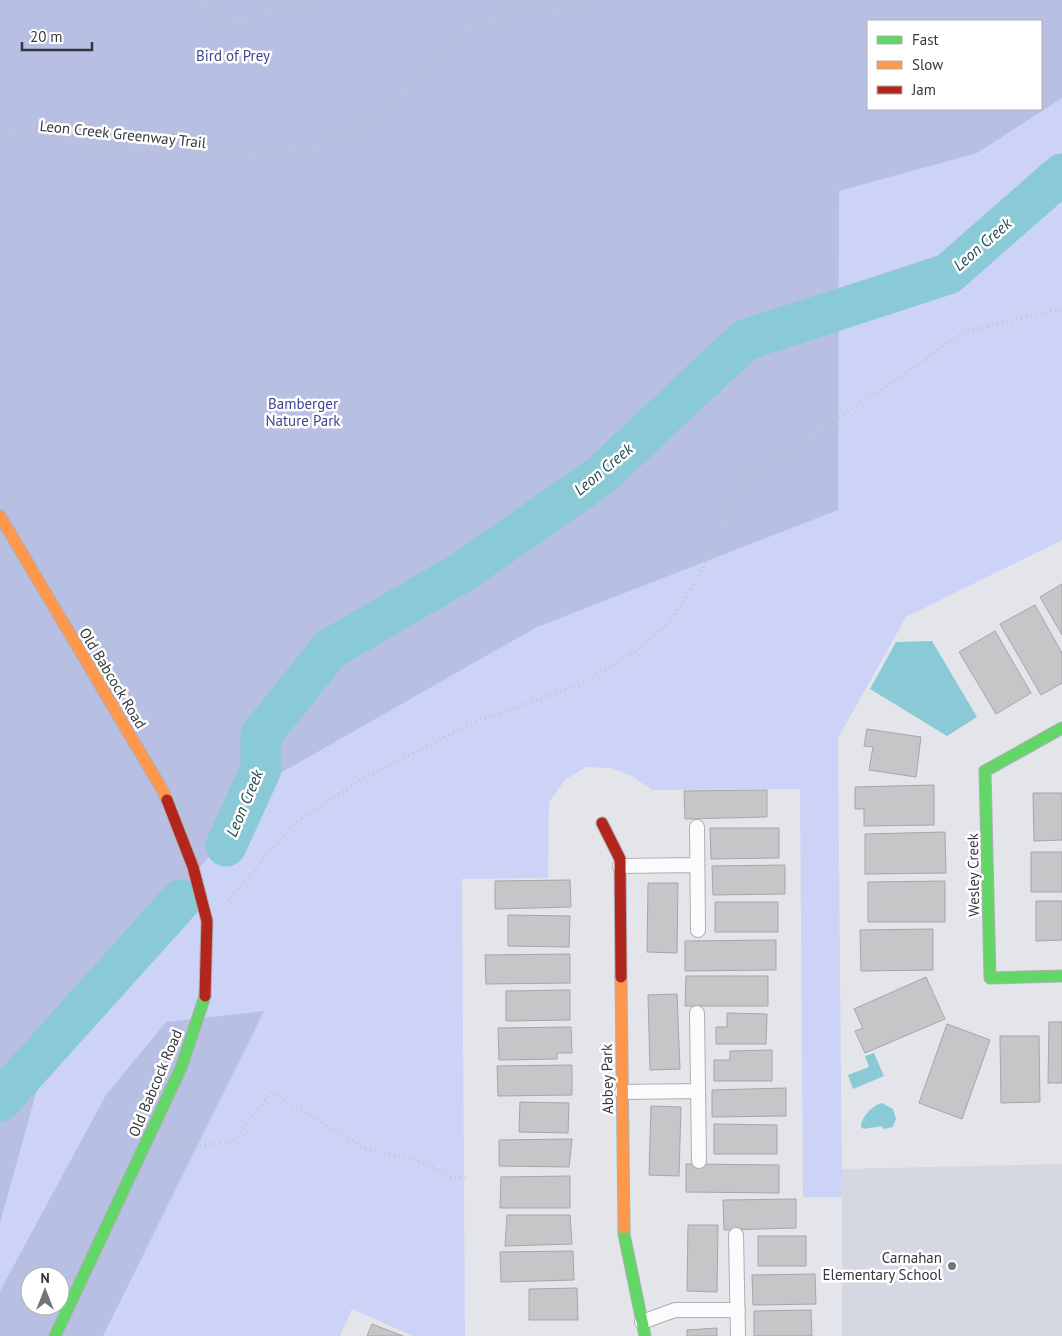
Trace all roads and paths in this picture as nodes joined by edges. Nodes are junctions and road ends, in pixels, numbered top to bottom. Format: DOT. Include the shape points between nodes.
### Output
graph roads {
  1 [pos="199,0"];
  2 [pos="323,0"];
  3 [pos="586,0"];
  4 [pos="0,135"];
  5 [pos="1062,309"];
  6 [pos="0,516"];
  7 [pos="1062,728"];
  8 [pos="602,823"];
  9 [pos="697,827"];
  10 [pos="697,864"];
  11 [pos="620,866"];
  12 [pos="223,907"];
  13 [pos="698,930"];
  14 [pos="1062,976"];
  15 [pos="697,1013"];
  16 [pos="698,1091"];
  17 [pos="622,1092"];
  18 [pos="168,1150"];
  19 [pos="699,1161"];
  20 [pos="469,1178"];
  21 [pos="736,1235"];
  22 [pos="738,1310"];
  23 [pos="642,1322"];
  24 [pos="55,1336"];
  25 [pos="645,1336"];
  26 [pos="738,1336"];
  1 -- 2 [label="path" via="220,18 231,20 300,12"];
  3 -- 4 [label="path, Leon Creek Greenway Trail" via="553,11 508,15 470,29 371,122 346,137 315,147 216,155"];
  5 -- 12 [label="path" via="964,332 747,478 696,581 671,620 633,653 579,685 472,723 362,779 293,824"];
  6 -- 24 [label="street, Old Babcock Road" via="163,791 193,867 207,921 205,998 181,1068"];
  7 -- 14 [label="street, Wesley Creek" via="985,772 990,978"];
  8 -- 11 [label="street, Abbey Park" via="620,859"];
  9 -- 10 [label="lane"];
  10 -- 11 [label="lane"];
  10 -- 13 [label="lane"];
  11 -- 17 [label="street, Abbey Park"];
  15 -- 16 [label="lane"];
  16 -- 17 [label="lane"];
  16 -- 19 [label="lane"];
  17 -- 23 [label="street, Abbey Park" via="624,1234"];
  18 -- 20 [label="path" via="233,1141 272,1092 364,1148 422,1162 453,1177"];
  21 -- 22 [label="lane"];
  22 -- 23 [label="lane" via="675,1310"];
  22 -- 26 [label="lane"];
  23 -- 25 [label="street, Abbey Park"];
}
